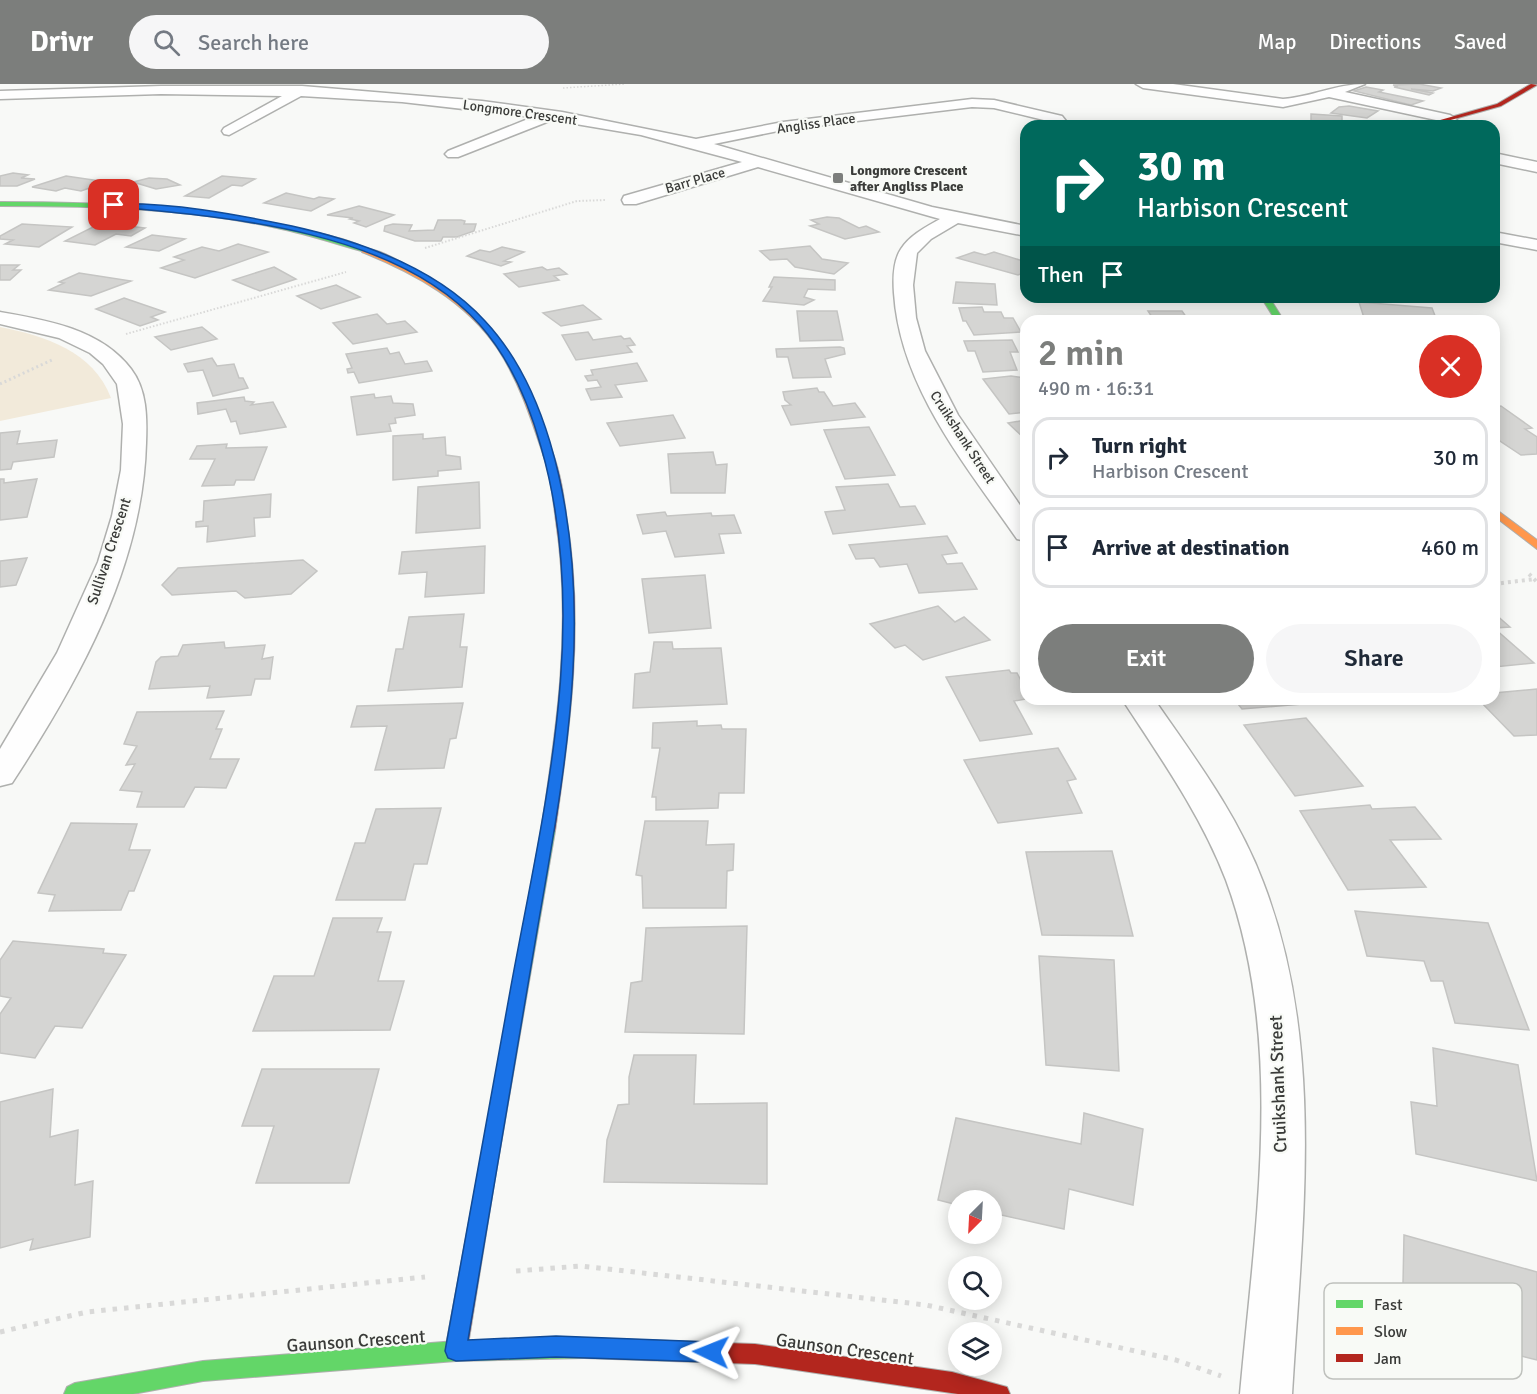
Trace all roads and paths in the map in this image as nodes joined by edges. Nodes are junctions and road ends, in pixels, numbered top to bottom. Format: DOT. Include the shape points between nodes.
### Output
graph roads {
  1 [pos="625,84"];
  2 [pos="1358,84"];
  3 [pos="1137,85"];
  4 [pos="1530,86"];
  5 [pos="559,88"];
  6 [pos="302,90"];
  7 [pos="1329,93"];
  8 [pos="0,95"];
  9 [pos="939,107"];
  10 [pos="550,115"];
  11 [pos="982,118"];
  12 [pos="1449,119"];
  13 [pos="1058,120"];
  14 [pos="1445,120"];
  15 [pos="229,131"];
  16 [pos="695,144"];
  17 [pos="453,154"];
  18 [pos="1500,159"];
  19 [pos="760,161"];
  20 [pos="1537,167"];
  21 [pos="630,200"];
  22 [pos="0,204"];
  23 [pos="956,218"];
  24 [pos="1020,230"];
  25 [pos="1500,238"];
  26 [pos="1537,244"];
  27 [pos="389,259"];
  28 [pos="0,318"];
  29 [pos="88,345"];
  30 [pos="0,384"];
  31 [pos="1500,516"];
  32 [pos="1020,523"];
  33 [pos="1537,546"];
  34 [pos="1537,579"];
  35 [pos="1500,583"];
  36 [pos="1142,705"];
  37 [pos="0,775"];
  38 [pos="525,1270"];
  39 [pos="395,1280"];
  40 [pos="0,1332"];
  41 [pos="456,1351"];
  42 [pos="1176,1360"];
  43 [pos="75,1394"];
  44 [pos="999,1394"];
  45 [pos="1266,1394"];
  1 -- 5 [label="path"];
  2 -- 7 [label="street"];
  3 -- 7 [label="street" via="1283,103"];
  4 -- 12 [label="street" via="1499,105"];
  6 -- 8 [label="street, Longmore Crescent" via="157,87"];
  6 -- 10 [label="street, Longmore Crescent"];
  6 -- 15 [label="street"];
  7 -- 12 [label="street"];
  9 -- 11 [label="street, Angliss Place"];
  9 -- 13 [label="street, Angliss Place" via="994,104"];
  9 -- 16 [label="street, Angliss Place" via="783,126"];
  10 -- 16 [label="street, Longmore Crescent"];
  10 -- 17 [label="street"];
  12 -- 14 [label="street"];
  16 -- 19 [label="street, Longmore Crescent"];
  18 -- 20 [label="street"];
  19 -- 21 [label="street, Barr Place"];
  19 -- 23 [label="street, Longmore Crescent" via="885,201"];
  21 -- 27 [label="path" via="577,201"];
  22 -- 27 [label="street" via="97,204 197,212 313,233"];
  23 -- 24 [label="street, Longmore Crescent"];
  23 -- 32 [label="street, Cruikshank Street" via="919,240 909,251 903,293 909,333 938,401"];
  25 -- 26 [label="street"];
  27 -- 29 [label="path"];
  27 -- 41 [label="street" via="449,293 482,322 512,363 537,417 557,483 564,522 570,612 554,792"];
  28 -- 29 [label="street, Sullivan Crescent" via="36,324"];
  29 -- 30 [label="path"];
  29 -- 37 [label="street, Sullivan Crescent" via="102,352 122,372 133,396 136,448 126,511 101,586 58,679"];
  31 -- 33 [label="street"];
  34 -- 35 [label="path"];
  36 -- 45 [label="street, Cruikshank Street" via="1206,801 1244,881 1259,926 1279,1028 1282,1145"];
  38 -- 42 [label="path" via="581,1266 926,1305"];
  39 -- 40 [label="path" via="87,1312"];
  41 -- 43 [label="street, Gaunson Crescent" via="203,1371"];
  41 -- 44 [label="street, Gaunson Crescent" via="556,1347 755,1354 952,1382"];
}
